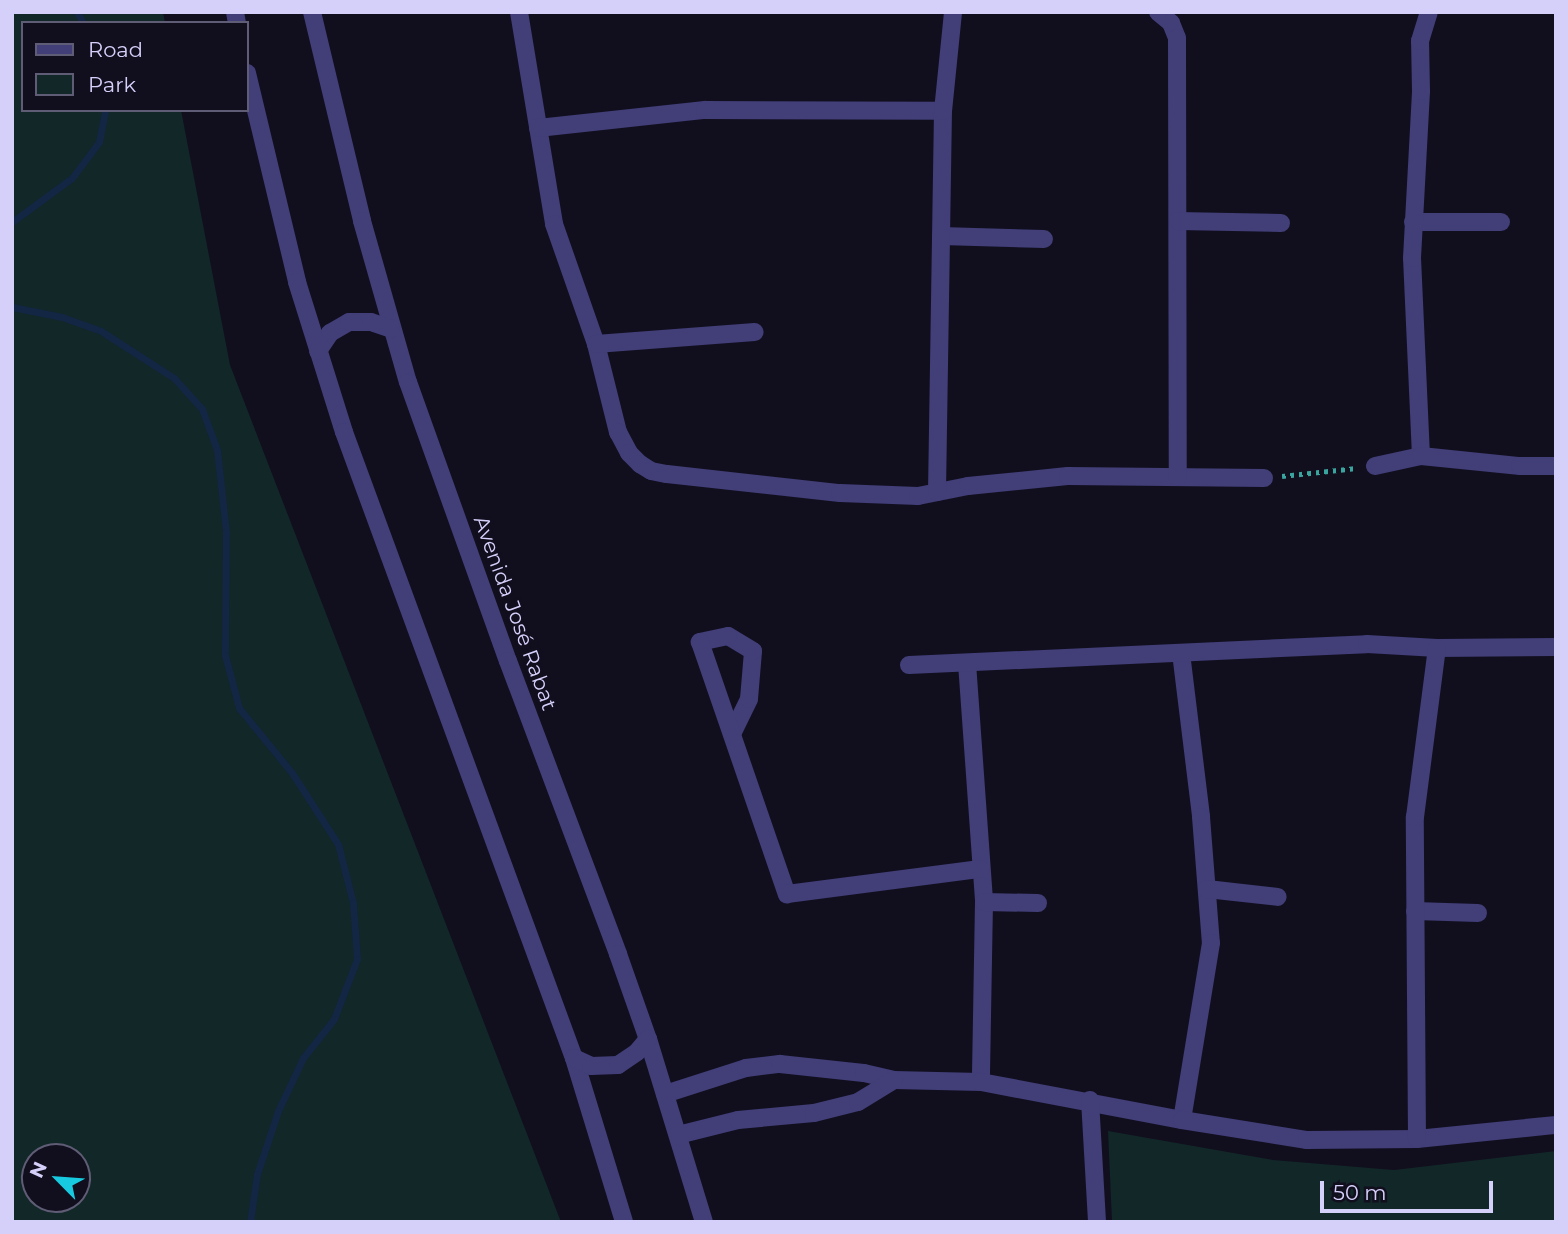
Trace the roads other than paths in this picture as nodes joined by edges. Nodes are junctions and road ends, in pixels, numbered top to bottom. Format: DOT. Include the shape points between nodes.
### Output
graph roads {
  1 [pos="312,12"];
  2 [pos="519,12"];
  3 [pos="953,12"];
  4 [pos="1158,12"];
  5 [pos="1429,12"];
  6 [pos="248,78"];
  7 [pos="943,111"];
  8 [pos="538,128"];
  9 [pos="1178,221"];
  10 [pos="1413,222"];
  11 [pos="1501,222"];
  12 [pos="1281,223"];
  13 [pos="941,236"];
  14 [pos="1044,239"];
  15 [pos="391,329"];
  16 [pos="755,332"];
  17 [pos="596,344"];
  18 [pos="318,351"];
  19 [pos="1421,456"];
  20 [pos="1376,466"];
  21 [pos="1556,466"];
  22 [pos="1178,477"];
  23 [pos="1264,478"];
  24 [pos="937,492"];
  25 [pos="1556,647"];
  26 [pos="1437,648"];
  27 [pos="1181,653"];
  28 [pos="967,663"];
  29 [pos="909,665"];
  30 [pos="732,734"];
  31 [pos="980,869"];
  32 [pos="1206,890"];
  33 [pos="1278,897"];
  34 [pos="984,902"];
  35 [pos="1038,903"];
  36 [pos="1415,911"];
  37 [pos="1478,913"];
  38 [pos="648,1039"];
  39 [pos="574,1058"];
  40 [pos="894,1080"];
  41 [pos="981,1082"];
  42 [pos="665,1094"];
  43 [pos="1090,1100"];
  44 [pos="1182,1120"];
  45 [pos="1556,1125"];
  46 [pos="678,1135"];
  47 [pos="1417,1139"];
  48 [pos="624,1222"];
  49 [pos="704,1222"];
  50 [pos="1097,1222"];
  1 -- 15 [label="street, Avenida José Rabat"];
  2 -- 8 [label="street"];
  3 -- 7 [label="street"];
  4 -- 9 [label="street" via="1171,23 1177,38"];
  5 -- 10 [label="street" via="1420,41"];
  6 -- 18 [label="street"];
  7 -- 8 [label="street" via="705,110"];
  7 -- 13 [label="street"];
  8 -- 17 [label="street" via="554,225"];
  9 -- 12 [label="street"];
  9 -- 22 [label="street"];
  10 -- 11 [label="street"];
  10 -- 19 [label="street"];
  13 -- 14 [label="street"];
  13 -- 24 [label="street"];
  15 -- 18 [label="street" via="371,322 349,322 330,333"];
  15 -- 38 [label="street, Avenida José Rabat" via="437,467"];
  16 -- 17 [label="street"];
  17 -- 24 [label="street" via="618,432 629,453 652,471 839,493 918,496"];
  18 -- 39 [label="street" via="367,497"];
  19 -- 20 [label="street"];
  19 -- 21 [label="street"];
  22 -- 23 [label="street"];
  22 -- 24 [label="street" via="1068,476"];
  25 -- 26 [label="street"];
  26 -- 27 [label="street" via="1367,644"];
  26 -- 36 [label="street" via="1415,817"];
  27 -- 28 [label="street"];
  27 -- 32 [label="street"];
  28 -- 29 [label="street"];
  28 -- 31 [label="street"];
  30 -- 30 [label="street" via="700,642 727,636 753,651 749,699"];
  30 -- 31 [label="street" via="787,894"];
  31 -- 34 [label="street"];
  32 -- 33 [label="street"];
  32 -- 44 [label="street" via="1211,943"];
  34 -- 35 [label="street"];
  34 -- 41 [label="street"];
  36 -- 37 [label="street"];
  36 -- 47 [label="street"];
  38 -- 39 [label="street" via="618,1065 601,1067"];
  38 -- 42 [label="street, Avenida José Rabat"];
  39 -- 48 [label="street"];
  40 -- 41 [label="street"];
  40 -- 42 [label="street" via="780,1064 746,1068"];
  40 -- 46 [label="street" via="858,1102 825,1111 738,1120"];
  41 -- 43 [label="street"];
  42 -- 46 [label="street, Avenida José Rabat"];
  43 -- 44 [label="street"];
  43 -- 50 [label="street"];
  44 -- 47 [label="street" via="1307,1140"];
  45 -- 47 [label="street"];
  46 -- 49 [label="street, Avenida José Rabat"];
}
